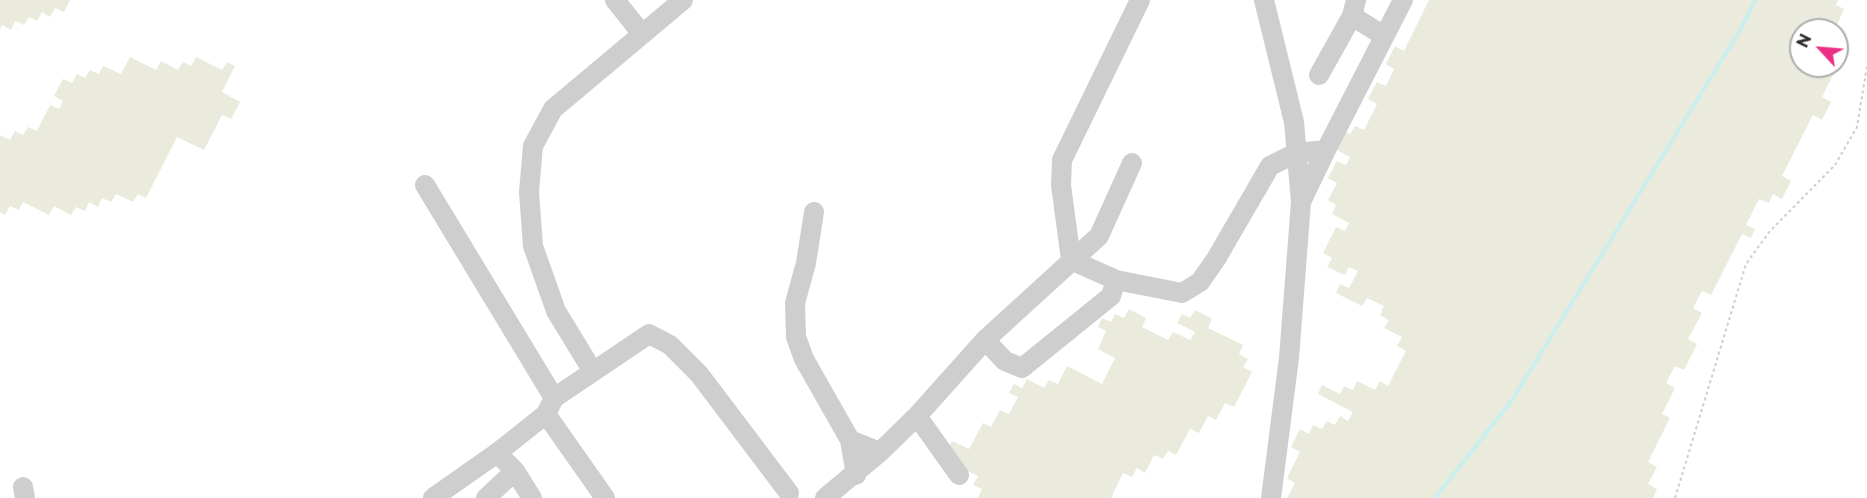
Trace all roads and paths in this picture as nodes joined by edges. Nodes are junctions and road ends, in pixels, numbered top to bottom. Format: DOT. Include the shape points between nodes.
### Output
graph roads {
  1 [pos="615,0"];
  2 [pos="683,0"];
  3 [pos="1140,0"];
  4 [pos="1264,0"];
  5 [pos="1403,0"];
  6 [pos="1354,8"];
  7 [pos="642,34"];
  8 [pos="1384,36"];
  9 [pos="1867,66"];
  10 [pos="1319,75"];
  11 [pos="1326,150"];
  12 [pos="1296,153"];
  13 [pos="1132,163"];
  14 [pos="425,185"];
  15 [pos="1301,202"];
  16 [pos="814,212"];
  17 [pos="1071,260"];
  18 [pos="1116,280"];
  19 [pos="985,340"];
  20 [pos="592,370"];
  21 [pos="550,406"];
  22 [pos="917,416"];
  23 [pos="850,440"];
  24 [pos="880,452"];
  25 [pos="497,453"];
  26 [pos="515,471"];
  27 [pos="856,475"];
  28 [pos="959,475"];
  29 [pos="794,496"];
  30 [pos="433,498"];
  31 [pos="486,498"];
  32 [pos="532,498"];
  33 [pos="605,498"];
  34 [pos="825,498"];
  35 [pos="1271,498"];
  36 [pos="1675,498"];
  1 -- 7 [label="lane"];
  2 -- 7 [label="lane"];
  3 -- 17 [label="lane" via="1062,160 1061,185"];
  4 -- 12 [label="lane" via="1294,122"];
  5 -- 8 [label="lane"];
  6 -- 8 [label="lane"];
  6 -- 10 [label="lane"];
  7 -- 20 [label="lane" via="553,109 533,146 529,192 533,246 556,311"];
  8 -- 11 [label="lane"];
  9 -- 36 [label="path" via="1857,127 1835,165 1770,231 1746,264"];
  11 -- 12 [label="lane"];
  11 -- 15 [label="lane"];
  12 -- 15 [label="lane"];
  12 -- 18 [label="lane" via="1270,166 1200,282 1182,293"];
  13 -- 17 [label="lane" via="1099,236"];
  14 -- 21 [label="lane"];
  15 -- 35 [label="lane" via="1289,358"];
  16 -- 23 [label="lane" via="795,303 796,337 804,359"];
  17 -- 18 [label="lane"];
  17 -- 19 [label="lane"];
  18 -- 19 [label="lane" via="1111,296 1022,368 1005,361"];
  19 -- 22 [label="lane"];
  20 -- 21 [label="lane"];
  20 -- 29 [label="lane" via="649,334 670,345 699,374"];
  21 -- 25 [label="lane"];
  21 -- 33 [label="lane"];
  22 -- 24 [label="lane"];
  22 -- 28 [label="lane"];
  23 -- 24 [label="lane"];
  23 -- 27 [label="lane"];
  24 -- 27 [label="lane"];
  25 -- 26 [label="lane"];
  25 -- 30 [label="lane"];
  26 -- 31 [label="lane"];
  26 -- 32 [label="lane"];
  27 -- 34 [label="lane"];
}
